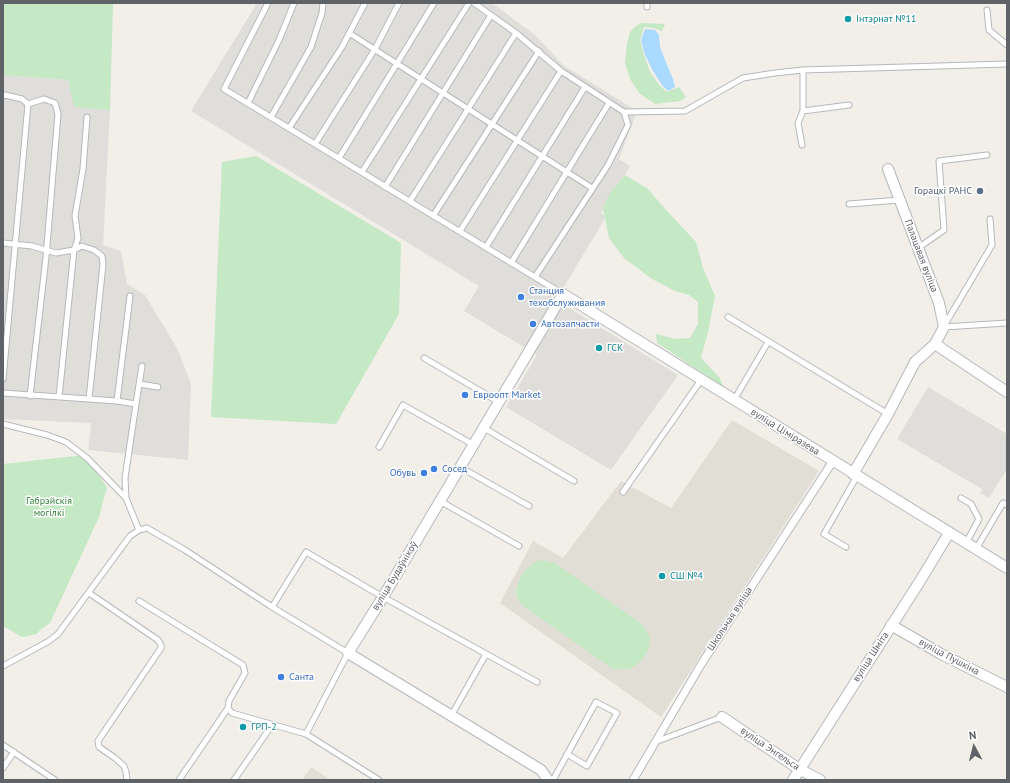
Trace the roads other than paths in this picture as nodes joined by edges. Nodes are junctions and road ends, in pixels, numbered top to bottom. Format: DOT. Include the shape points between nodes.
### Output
graph roads {
  1 [pos="268,3"];
  2 [pos="294,3"];
  3 [pos="323,3"];
  4 [pos="365,3"];
  5 [pos="399,3"];
  6 [pos="434,3"];
  7 [pos="469,3"];
  8 [pos="474,3"];
  9 [pos="987,10"];
  10 [pos="491,15"];
  11 [pos="349,33"];
  12 [pos="516,33"];
  13 [pos="1007,45"];
  14 [pos="375,49"];
  15 [pos="539,51"];
  16 [pos="397,63"];
  17 [pos="1007,64"];
  18 [pos="802,70"];
  19 [pos="561,71"];
  20 [pos="421,79"];
  21 [pos="585,87"];
  22 [pos="443,93"];
  23 [pos="3,96"];
  24 [pos="248,103"];
  25 [pos="609,103"];
  26 [pos="28,104"];
  27 [pos="849,105"];
  28 [pos="468,109"];
  29 [pos="803,111"];
  30 [pos="624,112"];
  31 [pos="87,117"];
  32 [pos="271,117"];
  33 [pos="492,124"];
  34 [pos="289,128"];
  35 [pos="517,140"];
  36 [pos="315,144"];
  37 [pos="802,145"];
  38 [pos="987,155"];
  39 [pos="542,156"];
  40 [pos="339,158"];
  41 [pos="888,169"];
  42 [pos="362,172"];
  43 [pos="567,172"];
  44 [pos="386,186"];
  45 [pos="592,188"];
  46 [pos="900,200"];
  47 [pos="410,201"];
  48 [pos="849,204"];
  49 [pos="433,216"];
  50 [pos="990,219"];
  51 [pos="460,232"];
  52 [pos="3,243"];
  53 [pos="15,244"];
  54 [pos="486,247"];
  55 [pos="918,248"];
  56 [pos="74,250"];
  57 [pos="46,251"];
  58 [pos="511,263"];
  59 [pos="534,277"];
  60 [pos="563,294"];
  61 [pos="130,296"];
  62 [pos="728,317"];
  63 [pos="1007,323"];
  64 [pos="944,327"];
  65 [pos="768,342"];
  66 [pos="935,344"];
  67 [pos="424,358"];
  68 [pos="142,366"];
  69 [pos="3,379"];
  70 [pos="701,380"];
  71 [pos="139,384"];
  72 [pos="158,387"];
  73 [pos="1007,392"];
  74 [pos="3,393"];
  75 [pos="30,396"];
  76 [pos="59,397"];
  77 [pos="89,399"];
  78 [pos="734,400"];
  79 [pos="117,401"];
  80 [pos="499,402"];
  81 [pos="136,404"];
  82 [pos="888,414"];
  83 [pos="3,424"];
  84 [pos="484,428"];
  85 [pos="474,445"];
  86 [pos="379,447"];
  87 [pos="833,461"];
  88 [pos="460,467"];
  89 [pos="855,475"];
  90 [pos="574,481"];
  91 [pos="623,492"];
  92 [pos="126,498"];
  93 [pos="961,498"];
  94 [pos="440,501"];
  95 [pos="1007,505"];
  96 [pos="529,506"];
  97 [pos="139,530"];
  98 [pos="949,533"];
  99 [pos="966,543"];
  100 [pos="519,546"];
  101 [pos="846,547"];
  102 [pos="976,549"];
  103 [pos="1007,568"];
  104 [pos="89,593"];
  105 [pos="383,597"];
  106 [pos="139,601"];
  107 [pos="272,607"];
  108 [pos="891,625"];
  109 [pos="348,653"];
  110 [pos="486,654"];
  111 [pos="3,666"];
  112 [pos="537,682"];
  113 [pos="1007,687"];
  114 [pos="228,708"];
  115 [pos="452,716"];
  116 [pos="722,717"];
  117 [pos="272,725"];
  118 [pos="306,734"];
  119 [pos="656,742"];
  120 [pos="3,745"];
  121 [pos="14,752"];
  122 [pos="567,754"];
  123 [pos="3,768"];
  124 [pos="799,769"];
  125 [pos="55,780"];
  126 [pos="127,780"];
  127 [pos="179,780"];
  128 [pos="234,780"];
  129 [pos="379,780"];
  130 [pos="548,780"];
  131 [pos="552,780"];
  132 [pos="633,780"];
  133 [pos="793,780"];
  134 [pos="820,780"];
  1 -- 24 [label="lane" via="224,89"];
  2 -- 24 [label="lane" via="280,40"];
  3 -- 32 [label="lane" via="311,47"];
  4 -- 11 [label="lane"];
  5 -- 14 [label="lane"];
  6 -- 16 [label="lane"];
  7 -- 20 [label="lane"];
  8 -- 10 [label="lane"];
  9 -- 13 [label="lane" via="989,30"];
  10 -- 12 [label="lane"];
  10 -- 22 [label="lane"];
  11 -- 14 [label="lane"];
  11 -- 34 [label="lane"];
  12 -- 15 [label="lane"];
  12 -- 28 [label="lane"];
  14 -- 16 [label="lane"];
  14 -- 36 [label="lane"];
  15 -- 19 [label="lane"];
  15 -- 33 [label="lane"];
  16 -- 20 [label="lane"];
  16 -- 40 [label="lane"];
  17 -- 18 [label="lane"];
  18 -- 29 [label="lane"];
  18 -- 30 [label="lane" via="743,78 685,111"];
  19 -- 21 [label="lane"];
  19 -- 35 [label="lane"];
  20 -- 22 [label="lane"];
  20 -- 42 [label="lane"];
  21 -- 25 [label="lane"];
  21 -- 39 [label="lane"];
  22 -- 28 [label="lane"];
  22 -- 44 [label="lane"];
  23 -- 26 [label="lane" via="22,99"];
  24 -- 32 [label="lane"];
  25 -- 30 [label="lane"];
  25 -- 43 [label="lane"];
  26 -- 53 [label="lane"];
  26 -- 57 [label="lane" via="44,99 54,103 58,114"];
  27 -- 29 [label="lane"];
  28 -- 33 [label="lane"];
  28 -- 47 [label="lane"];
  29 -- 37 [label="lane" via="798,122"];
  30 -- 45 [label="lane" via="628,125 608,165"];
  31 -- 56 [label="lane" via="76,216 78,238"];
  32 -- 34 [label="lane"];
  33 -- 35 [label="lane"];
  33 -- 49 [label="lane"];
  34 -- 36 [label="lane"];
  35 -- 39 [label="lane"];
  35 -- 51 [label="lane"];
  36 -- 40 [label="lane"];
  38 -- 55 [label="lane" via="939,161 944,230"];
  39 -- 43 [label="lane"];
  39 -- 54 [label="lane"];
  40 -- 42 [label="lane"];
  41 -- 46 [label="street, Палацавая вуліца"];
  42 -- 44 [label="lane"];
  43 -- 45 [label="lane"];
  43 -- 58 [label="lane"];
  44 -- 47 [label="lane"];
  45 -- 59 [label="lane"];
  46 -- 48 [label="lane"];
  46 -- 55 [label="street, Палацавая вуліца"];
  47 -- 49 [label="lane"];
  49 -- 51 [label="lane"];
  50 -- 64 [label="lane" via="992,245"];
  51 -- 54 [label="lane"];
  52 -- 53 [label="lane"];
  53 -- 57 [label="lane"];
  53 -- 69 [label="lane"];
  54 -- 58 [label="lane"];
  55 -- 64 [label="street, Палацавая вуліца" via="939,303"];
  56 -- 57 [label="lane" via="56,253"];
  56 -- 76 [label="lane"];
  56 -- 77 [label="lane" via="82,246 94,250 102,256 103,264"];
  57 -- 75 [label="lane"];
  58 -- 59 [label="lane"];
  59 -- 60 [label="lane"];
  60 -- 70 [label="street, вуліца Ціміразева"];
  60 -- 80 [label="street, вуліца Будаўнікоў"];
  61 -- 79 [label="lane"];
  62 -- 65 [label="lane"];
  63 -- 64 [label="lane"];
  64 -- 66 [label="street"];
  65 -- 78 [label="lane"];
  65 -- 82 [label="lane"];
  66 -- 73 [label="street"];
  66 -- 82 [label="street" via="915,362"];
  67 -- 80 [label="lane"];
  68 -- 71 [label="lane"];
  70 -- 78 [label="street, вуліца Ціміразева"];
  70 -- 91 [label="lane"];
  71 -- 72 [label="lane"];
  71 -- 81 [label="lane"];
  74 -- 75 [label="lane"];
  75 -- 76 [label="lane"];
  76 -- 77 [label="lane"];
  77 -- 79 [label="lane"];
  78 -- 87 [label="street, вуліца Ціміразева"];
  79 -- 81 [label="lane"];
  80 -- 84 [label="street, вуліца Будаўнікоў"];
  81 -- 92 [label="lane" via="125,478"];
  82 -- 89 [label="street"];
  83 -- 92 [label="lane" via="66,442 87,458"];
  84 -- 85 [label="street, вуліца Будаўнікоў"];
  84 -- 90 [label="lane"];
  85 -- 86 [label="lane" via="403,405"];
  85 -- 88 [label="street, вуліца Будаўнікоў"];
  87 -- 89 [label="street, вуліца Ціміразева"];
  87 -- 119 [label="street, Школьная вуліца" via="702,663"];
  88 -- 94 [label="street, вуліца Будаўнікоў"];
  88 -- 96 [label="lane"];
  89 -- 98 [label="street, вуліца Ціміразева"];
  89 -- 101 [label="lane" via="824,534"];
  92 -- 97 [label="lane"];
  93 -- 99 [label="lane" via="971,504 978,519"];
  94 -- 100 [label="lane"];
  94 -- 105 [label="street, вуліца Будаўнікоў"];
  95 -- 102 [label="lane" via="1003,503"];
  97 -- 104 [label="lane" via="130,536"];
  97 -- 107 [label="lane" via="147,528 160,535"];
  98 -- 99 [label="street, вуліца Ціміразева"];
  98 -- 108 [label="street, вуліца Шміта"];
  99 -- 102 [label="street, вуліца Ціміразева"];
  102 -- 103 [label="street, вуліца Ціміразева"];
  104 -- 111 [label="lane" via="58,634"];
  104 -- 126 [label="lane" via="158,640 161,645 98,741 99,747 124,766"];
  105 -- 107 [label="lane" via="306,552"];
  105 -- 109 [label="street, вуліца Будаўнікоў"];
  105 -- 110 [label="lane"];
  106 -- 114 [label="lane" via="243,665 245,673 229,701"];
  107 -- 109 [label="lane"];
  108 -- 113 [label="street, вуліца Пушкіна" via="941,654"];
  108 -- 124 [label="street, вуліца Шміта"];
  109 -- 115 [label="street"];
  109 -- 118 [label="lane"];
  110 -- 112 [label="lane"];
  110 -- 115 [label="lane"];
  114 -- 117 [label="lane" via="232,713"];
  114 -- 127 [label="lane"];
  115 -- 130 [label="street" via="541,770"];
  116 -- 119 [label="lane"];
  116 -- 124 [label="street, вуліца Энгельса"];
  117 -- 118 [label="lane"];
  117 -- 128 [label="lane"];
  118 -- 129 [label="lane"];
  119 -- 132 [label="street, Школьная вуліца"];
  120 -- 121 [label="lane"];
  121 -- 123 [label="lane"];
  121 -- 125 [label="lane"];
  122 -- 122 [label="lane" via="596,702 617,713 587,766"];
  122 -- 131 [label="lane"];
  124 -- 133 [label="street, вуліца Шміта"];
  124 -- 134 [label="street, вуліца Энгельса"];
}
